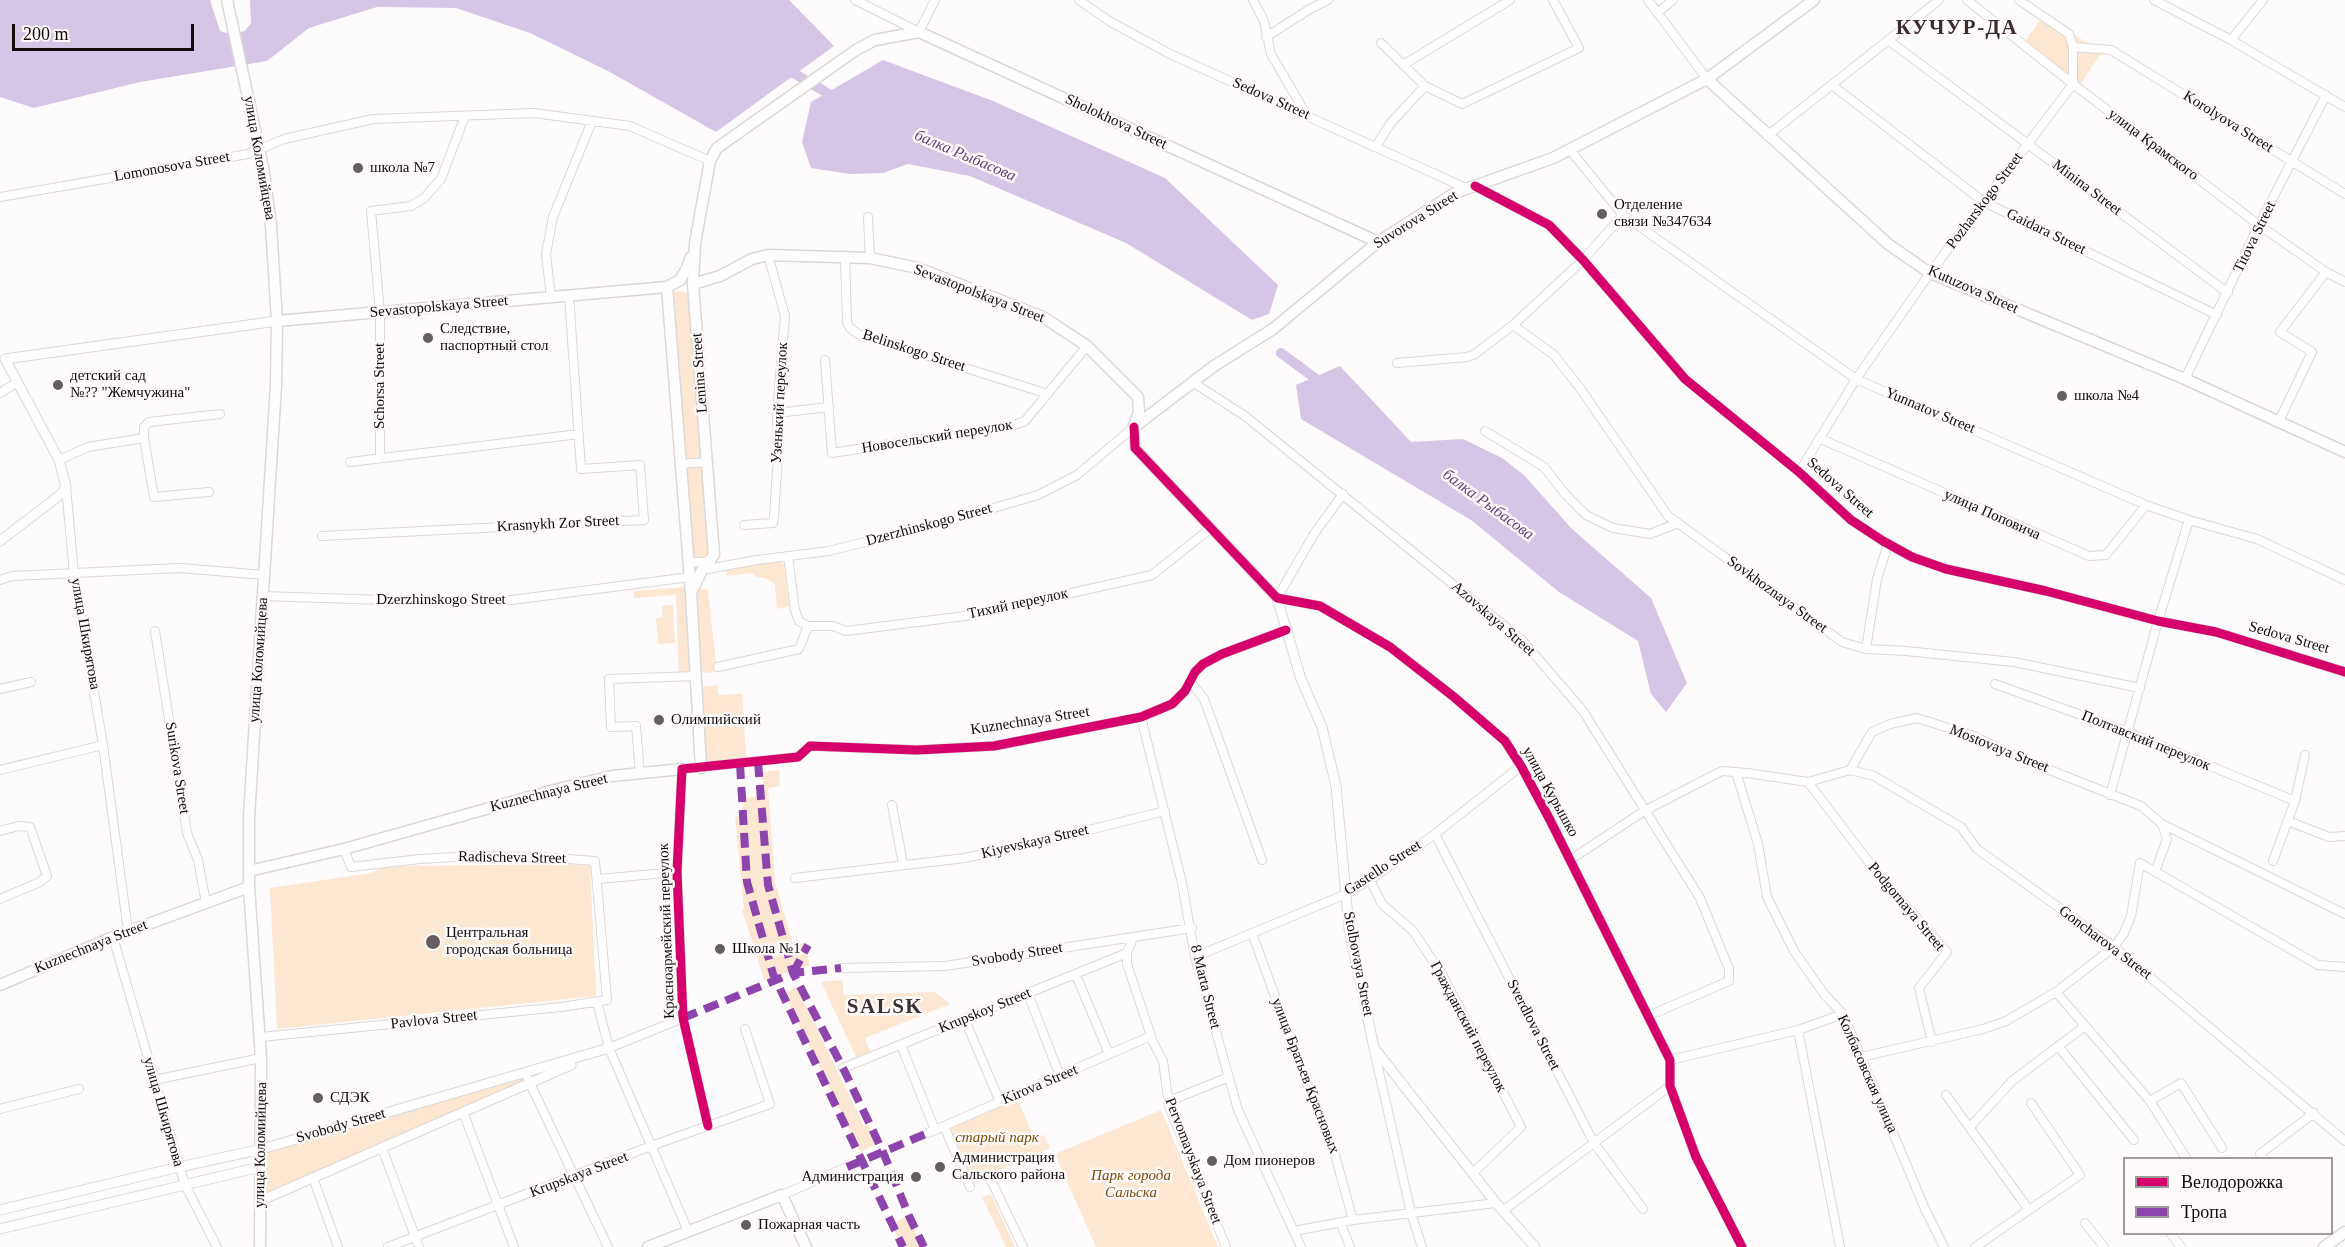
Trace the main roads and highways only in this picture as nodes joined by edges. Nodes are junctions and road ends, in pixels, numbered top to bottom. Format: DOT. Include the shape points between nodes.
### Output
graph roads {
  1 [pos="227,0"];
  2 [pos="1814,0"];
  3 [pos="1707,79"];
  4 [pos="1378,242"];
  5 [pos="695,243"];
  6 [pos="693,284"];
  7 [pos="668,287"];
  8 [pos="277,321"];
  9 [pos="1134,427"];
  10 [pos="2345,452"];
  11 [pos="692,592"];
  12 [pos="701,768"];
  13 [pos="682,770"];
  14 [pos="249,871"];
  15 [pos="249,887"];
  16 [pos="0,985"];
  17 [pos="2345,1232"];
  18 [pos="260,1247"];
  19 [pos="648,1247"];
  20 [pos="806,1247"];
  21 [pos="2324,1247"];
  1 -- 8 [label="main road, улица Коломийцева" via="271,226"];
  2 -- 3 [label="main road, Suvorova Street"];
  3 -- 4 [label="main road, Suvorova Street" via="1553,159 1455,194"];
  3 -- 10 [label="main road, Kutuzova Street" via="1888,244 1930,273 2185,379"];
  4 -- 5 [label="main road, Sholokhova Street" via="919,32 875,40 856,50 717,148 710,161"];
  4 -- 9 [label="main road, Suvorova Street" via="1273,329 1214,366"];
  5 -- 6 [label="main road, Lenina Street"];
  5 -- 7 [label="main road" via="684,274"];
  6 -- 9 [label="main road, Sevastopolskaya Street" via="768,255 870,258 918,268 1043,317 1087,346 1138,397"];
  6 -- 11 [label="main road, Lenina Street" via="714,555"];
  7 -- 8 [label="main road, Sevastopolskaya Street"];
  7 -- 11 [label="main road, Lenina Street"];
  8 -- 14 [label="main road, улица Коломийцева"];
  11 -- 12 [label="main road, Lenina Street"];
  13 -- 14 [label="main road, Kuznechnaya Street" via="612,777 550,791 344,849"];
  14 -- 15 [label="main road, улица Коломийцева"];
  15 -- 16 [label="main road, Kuznechnaya Street" via="128,931"];
  15 -- 18 [label="main road, улица Коломийцева" via="261,1037"];
  17 -- 21 [label="main road"];
  19 -- 20 [label="main road" via="782,1195"];
}
